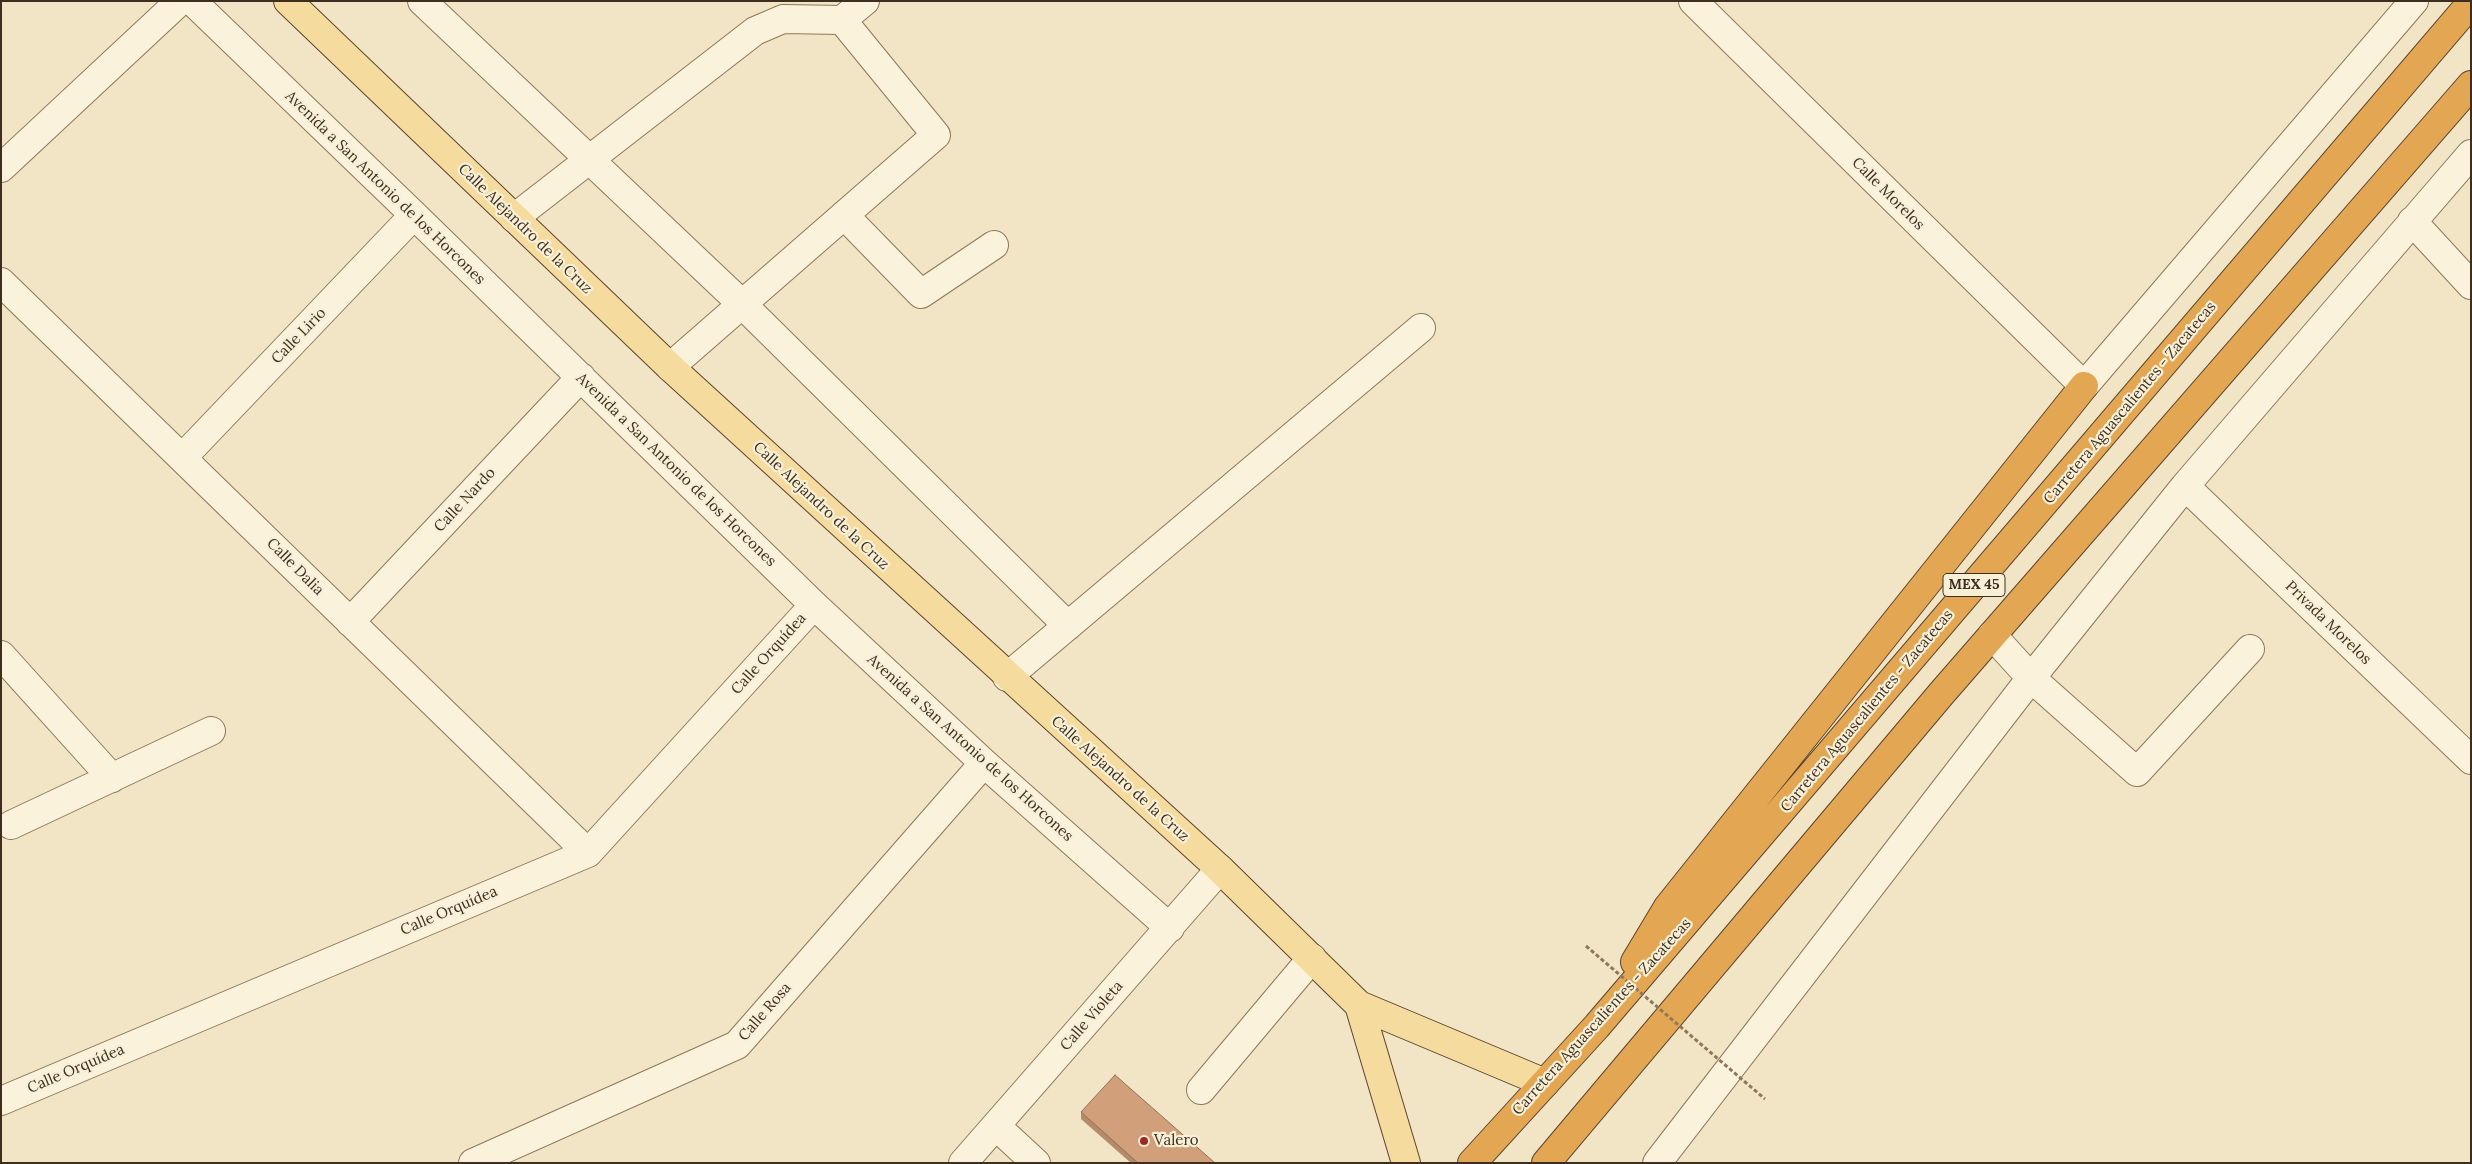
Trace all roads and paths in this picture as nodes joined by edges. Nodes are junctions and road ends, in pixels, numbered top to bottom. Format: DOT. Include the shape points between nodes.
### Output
graph roads {
  1 [pos="180,1"];
  2 [pos="192,1"];
  3 [pos="288,1"];
  4 [pos="422,1"];
  5 [pos="865,1"];
  6 [pos="2414,1"];
  7 [pos="1696,2"];
  8 [pos="2471,3"];
  9 [pos="842,20"];
  10 [pos="2471,85"];
  11 [pos="2471,154"];
  12 [pos="590,159"];
  13 [pos="1,168"];
  14 [pos="414,215"];
  15 [pos="844,215"];
  16 [pos="514,218"];
  17 [pos="2412,221"];
  18 [pos="994,245"];
  19 [pos="1,282"];
  20 [pos="2471,285"];
  21 [pos="742,304"];
  22 [pos="1421,328"];
  23 [pos="670,367"];
  24 [pos="581,377"];
  25 [pos="2084,386"];
  26 [pos="183,457"];
  27 [pos="2185,486"];
  28 [pos="814,605"];
  29 [pos="350,622"];
  30 [pos="1068,626"];
  31 [pos="1992,634"];
  32 [pos="2250,649"];
  33 [pos="1,656"];
  34 [pos="1007,677"];
  35 [pos="2031,678"];
  36 [pos="211,731"];
  37 [pos="2471,760"];
  38 [pos="984,763"];
  39 [pos="112,778"];
  40 [pos="10,825"];
  41 [pos="588,853"];
  42 [pos="1220,869"];
  43 [pos="1170,928"];
  44 [pos="1586,946"];
  45 [pos="1312,958"];
  46 [pos="1359,1005"];
  47 [pos="1597,1026"];
  48 [pos="1545,1083"];
  49 [pos="1201,1090"];
  50 [pos="1765,1099"];
  51 [pos="1,1101"];
  52 [pos="996,1126"];
  53 [pos="473,1163"];
  54 [pos="963,1163"];
  55 [pos="1036,1163"];
  56 [pos="1406,1163"];
  57 [pos="1472,1163"];
  58 [pos="1546,1163"];
  59 [pos="1657,1163"];
  1 -- 13 [label="street"];
  2 -- 14 [label="street, Avenida a San Antonio de los Horcones"];
  3 -- 16 [label="main road, Calle Alejandro de la Cruz"];
  4 -- 12 [label="street"];
  5 -- 9 [label="street"];
  6 -- 25 [label="street"];
  7 -- 25 [label="street, Calle Morelos"];
  8 -- 47 [label="highway, Carretera Aguascalientes - Zacatecas / MEX 45"];
  9 -- 12 [label="street" via="783,19 754,31"];
  9 -- 15 [label="street" via="936,135"];
  10 -- 31 [label="highway, MEX 45"];
  11 -- 17 [label="street"];
  12 -- 16 [label="street"];
  12 -- 21 [label="street"];
  14 -- 24 [label="street, Avenida a San Antonio de los Horcones"];
  14 -- 26 [label="street, Calle Lirio"];
  15 -- 18 [label="street" via="921,294"];
  15 -- 21 [label="street"];
  16 -- 23 [label="main road, Calle Alejandro de la Cruz"];
  17 -- 20 [label="street"];
  17 -- 27 [label="street"];
  19 -- 26 [label="street, Calle Dalia"];
  21 -- 23 [label="street"];
  21 -- 30 [label="street"];
  22 -- 30 [label="street"];
  23 -- 34 [label="main road, Calle Alejandro de la Cruz"];
  24 -- 28 [label="street, Avenida a San Antonio de los Horcones"];
  24 -- 29 [label="street, Calle Nardo"];
  25 -- 47 [label="highway" via="1668,907"];
  26 -- 29 [label="street, Calle Dalia"];
  27 -- 35 [label="street"];
  27 -- 37 [label="street, Privada Morelos"];
  28 -- 38 [label="street, Avenida a San Antonio de los Horcones"];
  28 -- 41 [label="street, Calle Orquídea"];
  29 -- 41 [label="street, Calle Dalia"];
  30 -- 34 [label="street"];
  31 -- 35 [label="street"];
  31 -- 58 [label="highway, MEX 45"];
  32 -- 35 [label="street" via="2137,772"];
  33 -- 39 [label="street"];
  34 -- 42 [label="main road, Calle Alejandro de la Cruz"];
  35 -- 59 [label="street"];
  36 -- 39 [label="street"];
  38 -- 43 [label="street, Avenida a San Antonio de los Horcones"];
  38 -- 53 [label="street, Calle Rosa" via="737,1045"];
  39 -- 40 [label="street"];
  41 -- 51 [label="street, Calle Orquídea"];
  42 -- 43 [label="street, Calle Violeta"];
  42 -- 45 [label="main road, Calle Alejandro de la Cruz"];
  43 -- 52 [label="street, Calle Violeta"];
  44 -- 50 [label="path, bridge"];
  45 -- 46 [label="main road, Calle Alejandro de la Cruz"];
  45 -- 49 [label="street"];
  46 -- 48 [label="main road, Calle Alejandro de la Cruz"];
  46 -- 56 [label="main road, Calle Alejandro de la Cruz"];
  47 -- 48 [label="highway, Carretera Aguascalientes - Zacatecas / MEX 45"];
  48 -- 57 [label="highway, Carretera Aguascalientes - Zacatecas / MEX 45"];
  52 -- 54 [label="street, Calle Violeta"];
  52 -- 55 [label="street"];
}
